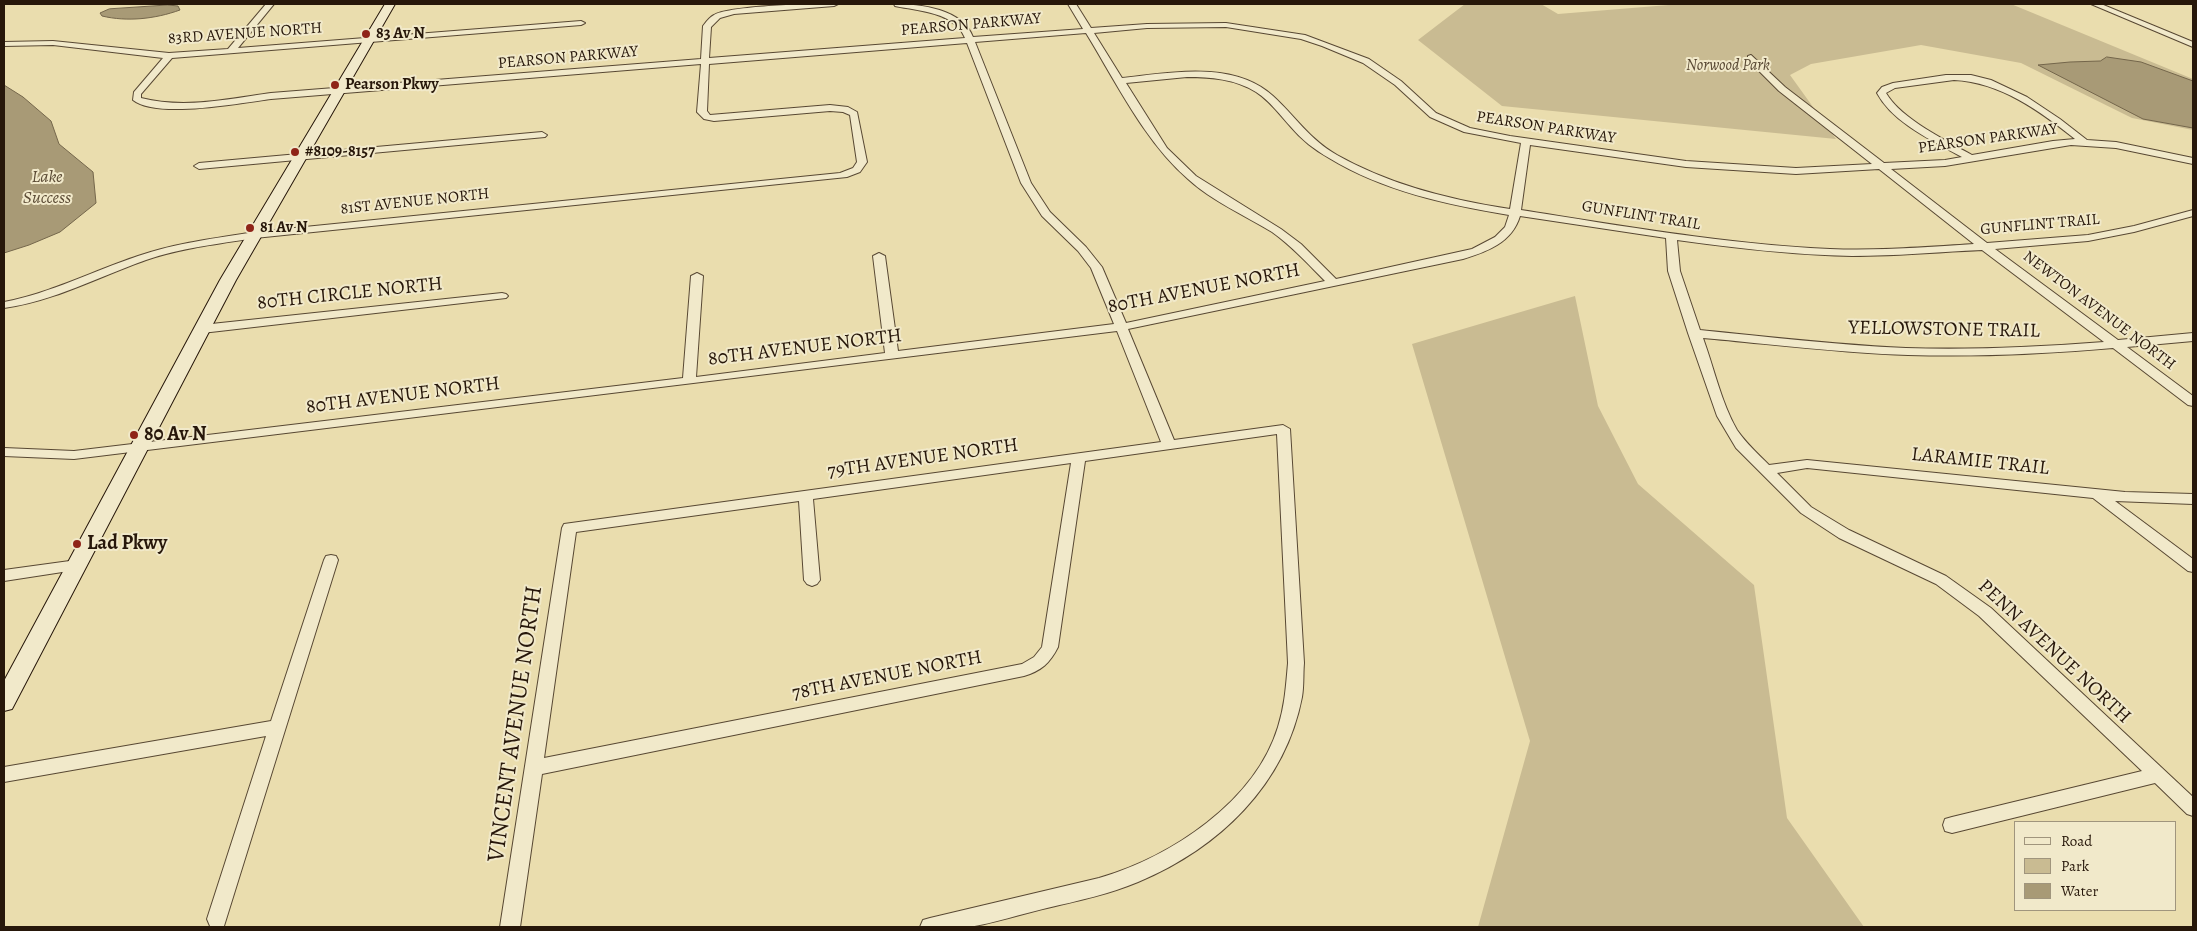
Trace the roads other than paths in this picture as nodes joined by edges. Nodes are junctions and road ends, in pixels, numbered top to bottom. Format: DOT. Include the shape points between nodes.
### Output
graph roads {
  1 [pos="270,4"];
  2 [pos="390,4"];
  3 [pos="834,4"];
  4 [pos="898,4"];
  5 [pos="937,4"];
  6 [pos="1072,4"];
  7 [pos="2095,4"];
  8 [pos="926,9"];
  9 [pos="581,24"];
  10 [pos="1088,30"];
  11 [pos="370,39"];
  12 [pos="970,40"];
  13 [pos="4,44"];
  14 [pos="2193,45"];
  15 [pos="232,51"];
  16 [pos="169,56"];
  17 [pos="1751,58"];
  18 [pos="705,62"];
  19 [pos="1119,81"];
  20 [pos="339,91"];
  21 [pos="542,135"];
  22 [pos="1526,142"];
  23 [pos="2085,143"];
  24 [pos="300,157"];
  25 [pos="1972,159"];
  26 [pos="2193,161"];
  27 [pos="199,166"];
  28 [pos="1882,166"];
  29 [pos="1515,212"];
  30 [pos="2193,213"];
  31 [pos="255,235"];
  32 [pos="1671,236"];
  33 [pos="1984,246"];
  34 [pos="879,256"];
  35 [pos="697,276"];
  36 [pos="1332,282"];
  37 [pos="502,296"];
  38 [pos="4,305"];
  39 [pos="1122,327"];
  40 [pos="202,329"];
  41 [pos="1694,333"];
  42 [pos="2193,337"];
  43 [pos="2117,344"];
  44 [pos="892,356"];
  45 [pos="689,381"];
  46 [pos="2193,402"];
  47 [pos="1169,445"];
  48 [pos="140,447"];
  49 [pos="4,452"];
  50 [pos="1079,457"];
  51 [pos="1764,470"];
  52 [pos="2096,494"];
  53 [pos="806,495"];
  54 [pos="2193,500"];
  55 [pos="569,528"];
  56 [pos="331,560"];
  57 [pos="77,565"];
  58 [pos="2193,567"];
  59 [pos="4,576"];
  60 [pos="812,580"];
  61 [pos="4,702"];
  62 [pos="278,727"];
  63 [pos="533,768"];
  64 [pos="4,775"];
  65 [pos="2158,775"];
  66 [pos="2193,808"];
  67 [pos="1952,825"];
  68 [pos="217,920"];
  69 [pos="510,927"];
  70 [pos="930,927"];
  1 -- 15 [label="street"];
  2 -- 11 [label="street"];
  3 -- 18 [label="street" via="717,16 707,26"];
  4 -- 8 [label="street"];
  5 -- 8 [label="street"];
  6 -- 10 [label="street"];
  7 -- 14 [label="street"];
  8 -- 12 [label="street" via="955,21 963,27"];
  9 -- 11 [label="street, 83RD AVENUE NORTH"];
  10 -- 12 [label="street, PEARSON PARKWAY"];
  10 -- 19 [label="street"];
  10 -- 22 [label="street, PEARSON PARKWAY" via="1200,24 1252,28 1302,37 1366,61 1448,123 1488,136"];
  11 -- 15 [label="street, 83RD AVENUE NORTH"];
  11 -- 20 [label="street"];
  12 -- 18 [label="street, PEARSON PARKWAY"];
  12 -- 39 [label="street" via="1026,183 1046,214 1096,267"];
  13 -- 16 [label="street, 83RD AVENUE NORTH" via="54,43"];
  15 -- 16 [label="street, 83RD AVENUE NORTH"];
  16 -- 20 [label="street, PEARSON PARKWAY" via="137,94 137,100 182,106"];
  17 -- 28 [label="street, NEWTON AVENUE NORTH" via="1782,89"];
  18 -- 20 [label="street, PEARSON PARKWAY"];
  18 -- 31 [label="street, 81ST AVENUE NORTH" via="702,112 707,117 846,109 854,114 862,162 857,169 840,176"];
  19 -- 29 [label="street, GUNFLINT TRAIL" via="1196,75 1240,81 1268,97 1310,142 1359,169 1433,196"];
  19 -- 36 [label="street" via="1153,136 1176,164 1210,192 1297,246"];
  20 -- 24 [label="street"];
  21 -- 24 [label="street"];
  22 -- 28 [label="street, PEARSON PARKWAY" via="1686,164 1760,170"];
  22 -- 29 [label="street, 80TH AVENUE NORTH"];
  23 -- 25 [label="street, PEARSON PARKWAY" via="2053,144"];
  23 -- 25 [label="street" via="2010,91 1985,82 1955,77 1893,86 1881,93 1887,104 1938,140"];
  23 -- 26 [label="street, PEARSON PARKWAY" via="2141,149"];
  24 -- 27 [label="street"];
  24 -- 31 [label="street"];
  25 -- 28 [label="street, PEARSON PARKWAY"];
  28 -- 33 [label="street, NEWTON AVENUE NORTH"];
  29 -- 32 [label="street, GUNFLINT TRAIL"];
  29 -- 36 [label="street, 80TH AVENUE NORTH" via="1503,237 1477,252"];
  30 -- 33 [label="street, GUNFLINT TRAIL" via="2129,230 2072,240"];
  31 -- 38 [label="street, 81ST AVENUE NORTH" via="166,250 62,291"];
  31 -- 40 [label="street"];
  32 -- 33 [label="street, GUNFLINT TRAIL" via="1831,252"];
  32 -- 41 [label="street, PENN AVENUE NORTH" via="1674,271"];
  33 -- 43 [label="street, NEWTON AVENUE NORTH"];
  34 -- 44 [label="street"];
  35 -- 45 [label="street"];
  36 -- 39 [label="street, 80TH AVENUE NORTH"];
  37 -- 40 [label="street, 80TH CIRCLE NORTH"];
  39 -- 44 [label="street, 80TH AVENUE NORTH"];
  39 -- 47 [label="street"];
  40 -- 48 [label="street"];
  41 -- 43 [label="street, YELLOWSTONE TRAIL" via="1820,346 1935,352 2025,351"];
  41 -- 51 [label="street, PENN AVENUE NORTH" via="1730,430"];
  42 -- 43 [label="street, YELLOWSTONE TRAIL"];
  43 -- 46 [label="street, NEWTON AVENUE NORTH"];
  44 -- 45 [label="street, 80TH AVENUE NORTH"];
  45 -- 48 [label="street, 80TH AVENUE NORTH"];
  47 -- 50 [label="street, 79TH AVENUE NORTH"];
  47 -- 70 [label="street, 79TH AVENUE NORTH" via="1283,429 1296,663 1294,697 1285,732 1270,766 1245,799 1213,829 1176,854 1132,876 1083,891"];
  48 -- 49 [label="street, 80TH AVENUE NORTH" via="74,455"];
  48 -- 57 [label="street"];
  50 -- 53 [label="street, 79TH AVENUE NORTH"];
  50 -- 63 [label="street, 78TH AVENUE NORTH" via="1050,647 1046,657 1037,665"];
  51 -- 52 [label="street, LARAMIE TRAIL" via="1807,464 1836,466"];
  51 -- 65 [label="street, PENN AVENUE NORTH" via="1806,510 1824,522 1964,595"];
  52 -- 54 [label="street, LARAMIE TRAIL"];
  52 -- 58 [label="street"];
  53 -- 55 [label="street, 79TH AVENUE NORTH"];
  53 -- 60 [label="street"];
  55 -- 63 [label="street, VINCENT AVENUE NORTH"];
  56 -- 62 [label="street"];
  57 -- 59 [label="street"];
  57 -- 61 [label="street"];
  62 -- 64 [label="street"];
  62 -- 68 [label="street"];
  63 -- 69 [label="street, VINCENT AVENUE NORTH"];
  65 -- 66 [label="street, PENN AVENUE NORTH"];
  65 -- 67 [label="street"];
}
